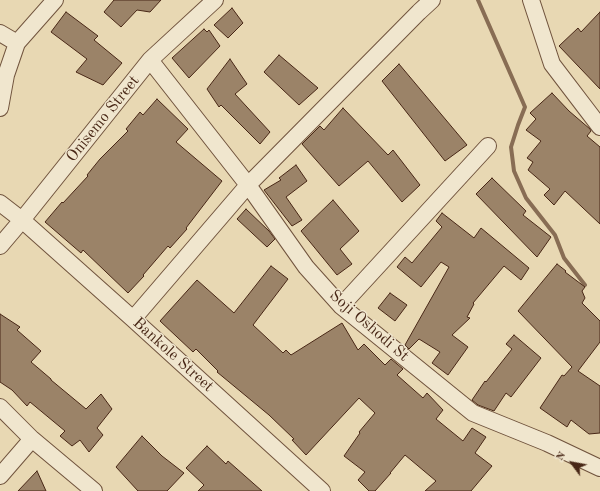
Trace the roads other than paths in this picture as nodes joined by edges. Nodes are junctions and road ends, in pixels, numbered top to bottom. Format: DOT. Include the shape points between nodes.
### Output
graph roads {
  1 [pos="55,0"];
  2 [pos="216,0"];
  3 [pos="432,0"];
  4 [pos="531,0"];
  5 [pos="0,33"];
  6 [pos="18,43"];
  7 [pos="150,60"];
  8 [pos="0,108"];
  9 [pos="600,127"];
  10 [pos="488,146"];
  11 [pos="248,185"];
  12 [pos="0,203"];
  13 [pos="22,220"];
  14 [pos="0,246"];
  15 [pos="341,306"];
  16 [pos="133,318"];
  17 [pos="0,407"];
  18 [pos="32,439"];
  19 [pos="600,468"];
  20 [pos="0,476"];
  21 [pos="94,491"];
  22 [pos="322,491"];
  1 -- 6 [label="street"];
  2 -- 7 [label="street, Onisemo Street"];
  3 -- 11 [label="street"];
  4 -- 9 [label="street" via="552,64"];
  5 -- 6 [label="street"];
  6 -- 8 [label="street" via="6,75"];
  7 -- 11 [label="street, Soji Oshodi St"];
  7 -- 13 [label="street, Onisemo Street"];
  10 -- 15 [label="street"];
  11 -- 15 [label="street, Soji Oshodi St" via="306,267"];
  11 -- 16 [label="street"];
  12 -- 13 [label="street, Bankole Street"];
  13 -- 14 [label="street, Onisemo Street"];
  13 -- 16 [label="street, Bankole Street"];
  15 -- 19 [label="street, Soji Oshodi St" via="473,413"];
  16 -- 22 [label="street, Bankole Street"];
  17 -- 18 [label="street"];
  18 -- 20 [label="street"];
  18 -- 21 [label="street"];
}
